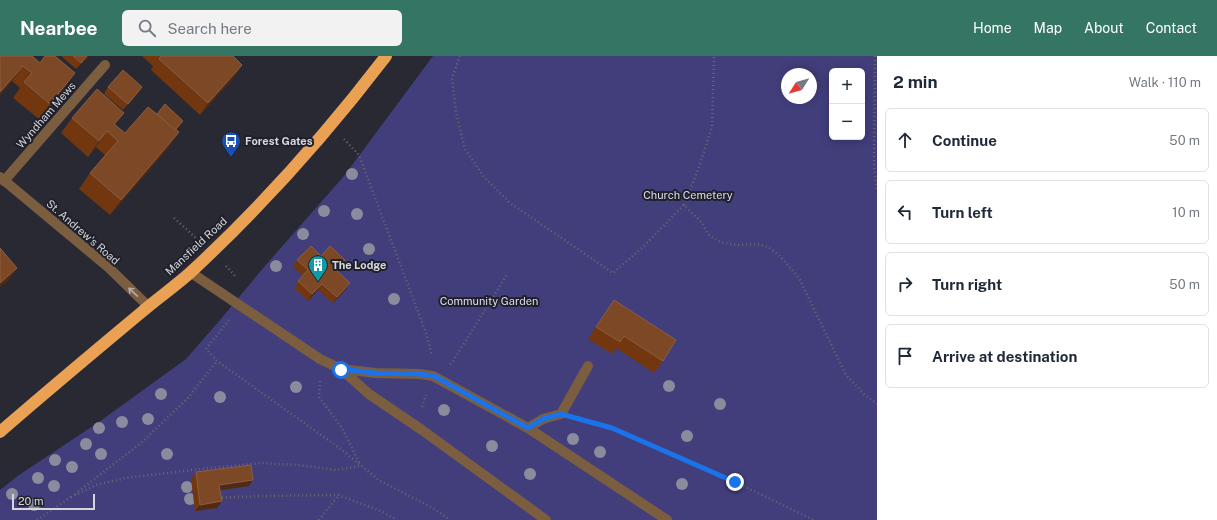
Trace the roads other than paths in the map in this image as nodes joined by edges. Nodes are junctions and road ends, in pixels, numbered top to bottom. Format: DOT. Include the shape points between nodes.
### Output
graph roads {
  1 [pos="386,56"];
  2 [pos="105,65"];
  3 [pos="2,179"];
  4 [pos="190,272"];
  5 [pos="148,306"];
  6 [pos="588,366"];
  7 [pos="341,369"];
  8 [pos="528,428"];
  9 [pos="0,432"];
  10 [pos="546,520"];
  11 [pos="666,520"];
  1 -- 4 [label="highway, Mansfield Road" via="270,192"];
  2 -- 3 [label="street, Wyndham Mews"];
  5 -- 3 [label="street, St. Andrew's Road, one-way" via="108,267"];
  4 -- 5 [label="highway, Mansfield Road"];
  4 -- 7 [label="street" via="320,359"];
  5 -- 9 [label="highway, Mansfield Road"];
  6 -- 8 [label="street" via="561,414 543,419"];
  7 -- 8 [label="street" via="434,376"];
  7 -- 10 [label="street" via="369,394"];
  8 -- 11 [label="street"];
}
